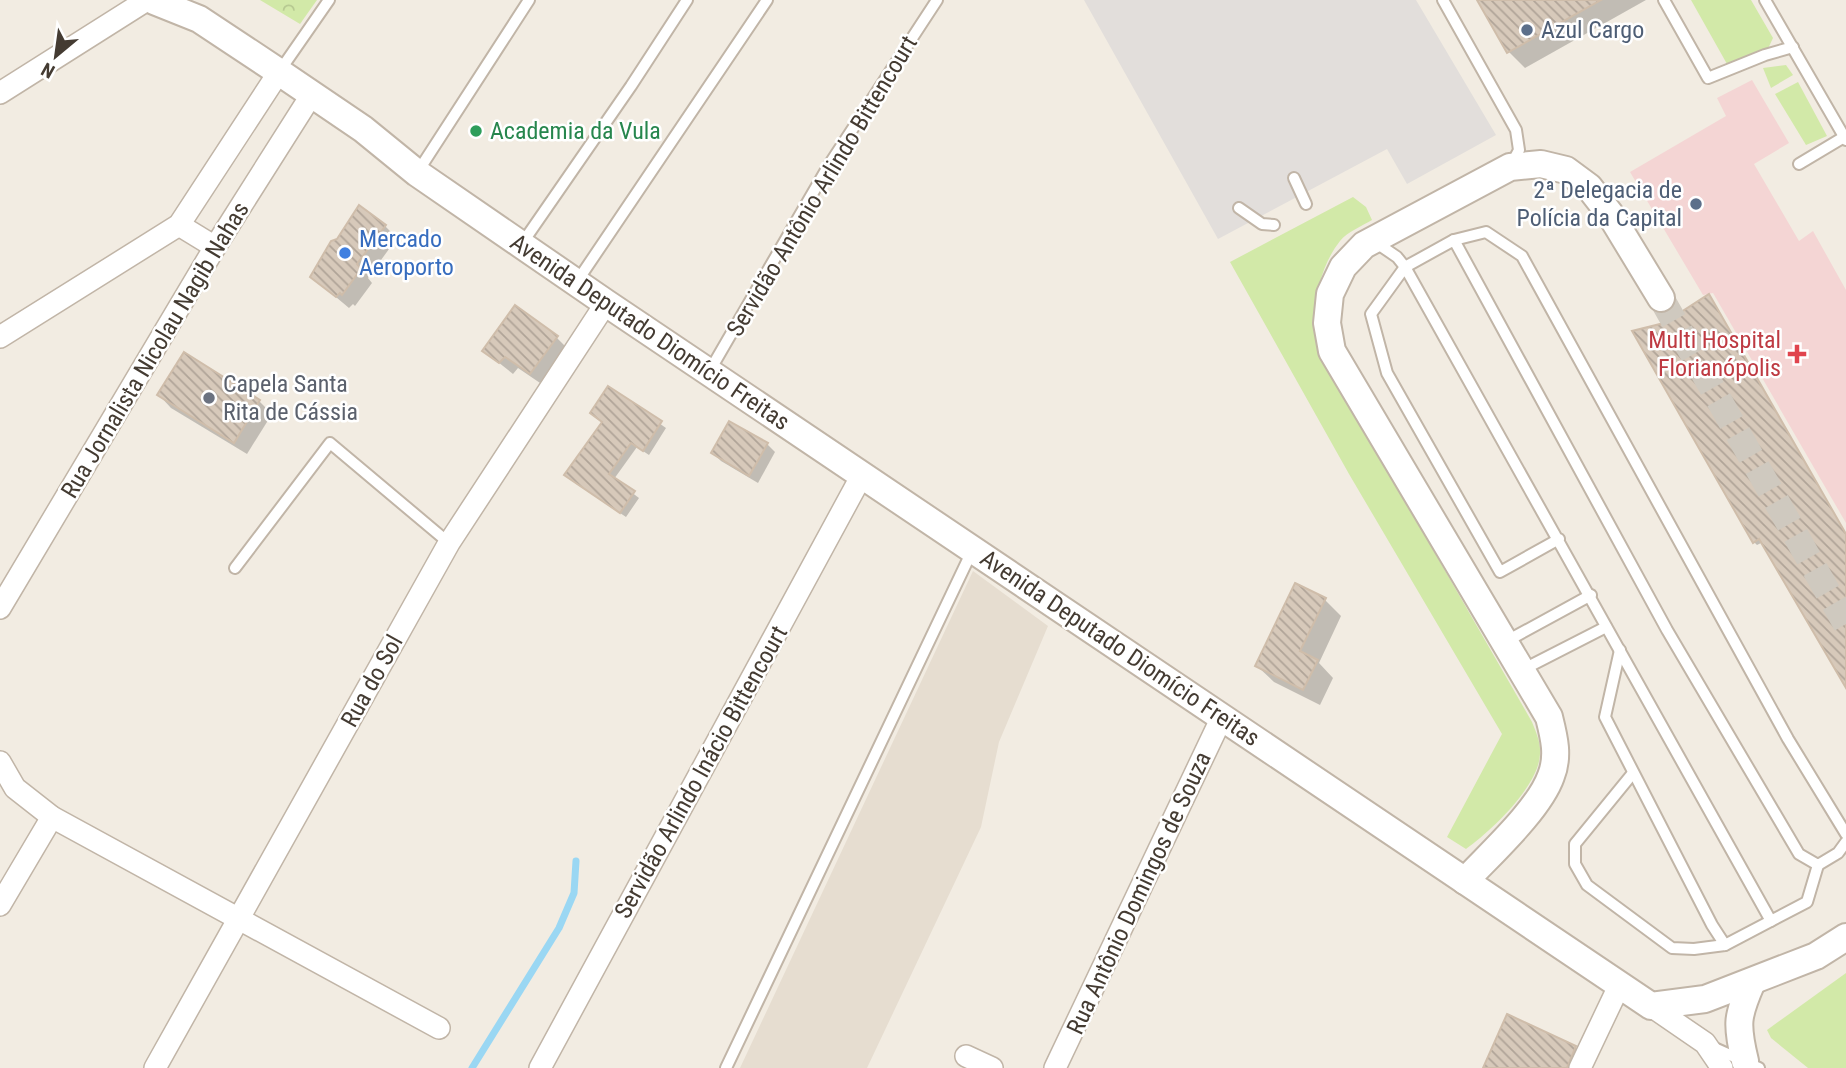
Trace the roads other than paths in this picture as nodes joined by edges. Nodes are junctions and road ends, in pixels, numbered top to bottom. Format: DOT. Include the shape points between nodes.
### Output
graph roads {
  1 [pos="147,0"];
  2 [pos="154,0"];
  3 [pos="329,0"];
  4 [pos="529,0"];
  5 [pos="687,0"];
  6 [pos="767,0"];
  7 [pos="937,0"];
  8 [pos="1443,0"];
  9 [pos="1664,0"];
  10 [pos="1765,0"];
  11 [pos="1793,47"];
  12 [pos="274,79"];
  13 [pos="0,93"];
  14 [pos="307,101"];
  15 [pos="1845,138"];
  16 [pos="1799,164"];
  17 [pos="1510,167"];
  18 [pos="417,173"];
  19 [pos="1294,178"];
  20 [pos="1306,204"];
  21 [pos="1239,208"];
  22 [pos="179,225"];
  23 [pos="1274,225"];
  24 [pos="1373,240"];
  25 [pos="1454,240"];
  26 [pos="522,245"];
  27 [pos="215,247"];
  28 [pos="1405,267"];
  29 [pos="576,283"];
  30 [pos="1661,298"];
  31 [pos="606,303"];
  32 [pos="0,337"];
  33 [pos="709,372"];
  34 [pos="862,475"];
  35 [pos="1559,539"];
  36 [pos="449,543"];
  37 [pos="973,549"];
  38 [pos="234,568"];
  39 [pos="1591,595"];
  40 [pos="0,608"];
  41 [pos="1606,627"];
  42 [pos="1505,642"];
  43 [pos="1619,650"];
  44 [pos="1522,670"];
  45 [pos="1222,718"];
  46 [pos="0,762"];
  47 [pos="1633,773"];
  48 [pos="51,817"];
  49 [pos="1846,834"];
  50 [pos="1846,842"];
  51 [pos="1818,864"];
  52 [pos="1465,880"];
  53 [pos="0,905"];
  54 [pos="238,920"];
  55 [pos="1771,921"];
  56 [pos="1846,937"];
  57 [pos="1725,945"];
  58 [pos="1752,982"];
  59 [pos="1619,986"];
  60 [pos="1651,1006"];
  61 [pos="439,1028"];
  62 [pos="966,1056"];
  63 [pos="1742,1066"];
  64 [pos="155,1068"];
  65 [pos="540,1068"];
  66 [pos="726,1068"];
  67 [pos="992,1068"];
  68 [pos="1055,1068"];
  69 [pos="1580,1068"];
  1 -- 13 [label="street"];
  2 -- 12 [label="street, Avenida Deputado Diomício Freitas" via="193,37"];
  3 -- 12 [label="lane"];
  4 -- 18 [label="lane"];
  5 -- 26 [label="lane"];
  6 -- 29 [label="lane"];
  7 -- 33 [label="lane, Servidão Antônio Arlindo Bittencourt" via="829,165"];
  8 -- 17 [label="lane" via="1516,130 1519,150"];
  9 -- 11 [label="lane" via="1708,78"];
  10 -- 11 [label="lane"];
  11 -- 15 [label="lane"];
  12 -- 14 [label="street, Avenida Deputado Diomício Freitas"];
  12 -- 22 [label="street"];
  14 -- 18 [label="street, Avenida Deputado Diomício Freitas" via="354,143"];
  14 -- 27 [label="street, Rua Jornalista Nicolau Nagib Nahas"];
  15 -- 16 [label="lane"];
  17 -- 24 [label="street"];
  17 -- 30 [label="street" via="1541,164 1566,170 1589,187"];
  18 -- 26 [label="street, Avenida Deputado Diomício Freitas"];
  19 -- 20 [label="lane"];
  21 -- 23 [label="lane" via="1262,224"];
  22 -- 27 [label="street"];
  22 -- 32 [label="street"];
  24 -- 28 [label="lane"];
  24 -- 42 [label="street" via="1343,267 1330,294 1327,323 1332,351"];
  25 -- 28 [label="lane"];
  25 -- 49 [label="lane" via="1486,232 1522,256 1788,739"];
  25 -- 51 [label="lane" via="1667,630 1799,854"];
  26 -- 29 [label="street, Avenida Deputado Diomício Freitas"];
  27 -- 40 [label="street, Rua Jornalista Nicolau Nagib Nahas"];
  28 -- 35 [label="lane"];
  28 -- 35 [label="lane" via="1371,314 1387,373 1500,572"];
  29 -- 31 [label="street, Avenida Deputado Diomício Freitas"];
  31 -- 33 [label="street, Avenida Deputado Diomício Freitas"];
  31 -- 36 [label="street, Rua do Sol"];
  33 -- 34 [label="street, Avenida Deputado Diomício Freitas"];
  34 -- 37 [label="street, Avenida Deputado Diomício Freitas"];
  34 -- 65 [label="street, Servidão Arlindo Inácio Bittencourt"];
  35 -- 39 [label="lane"];
  36 -- 38 [label="lane" via="330,443"];
  36 -- 54 [label="street, Rua do Sol"];
  37 -- 45 [label="street, Avenida Deputado Diomício Freitas"];
  37 -- 66 [label="lane"];
  39 -- 41 [label="lane"];
  39 -- 42 [label="lane"];
  41 -- 43 [label="lane"];
  41 -- 44 [label="lane"];
  42 -- 44 [label="street"];
  43 -- 47 [label="lane" via="1605,717"];
  43 -- 55 [label="lane"];
  44 -- 52 [label="street" via="1549,717 1556,747 1551,776 1535,803"];
  45 -- 52 [label="street, Avenida Deputado Diomício Freitas"];
  45 -- 68 [label="street, Rua Antônio Domingos de Souza"];
  46 -- 48 [label="street" via="15,788"];
  47 -- 57 [label="lane"];
  47 -- 57 [label="lane" via="1575,844 1576,864 1587,886 1672,948"];
  48 -- 53 [label="street"];
  48 -- 54 [label="street"];
  50 -- 51 [label="lane" via="1838,853"];
  51 -- 55 [label="lane" via="1807,902"];
  52 -- 59 [label="street, Avenida Deputado Diomício Freitas"];
  54 -- 61 [label="street"];
  54 -- 64 [label="street, Rua do Sol"];
  55 -- 57 [label="lane"];
  56 -- 58 [label="street" via="1816,956"];
  58 -- 60 [label="street" via="1705,999"];
  58 -- 63 [label="street" via="1740,1009"];
  59 -- 60 [label="street, Avenida Deputado Diomício Freitas"];
  59 -- 69 [label="street"];
  60 -- 63 [label="street"];
  62 -- 67 [label="street"];
}
